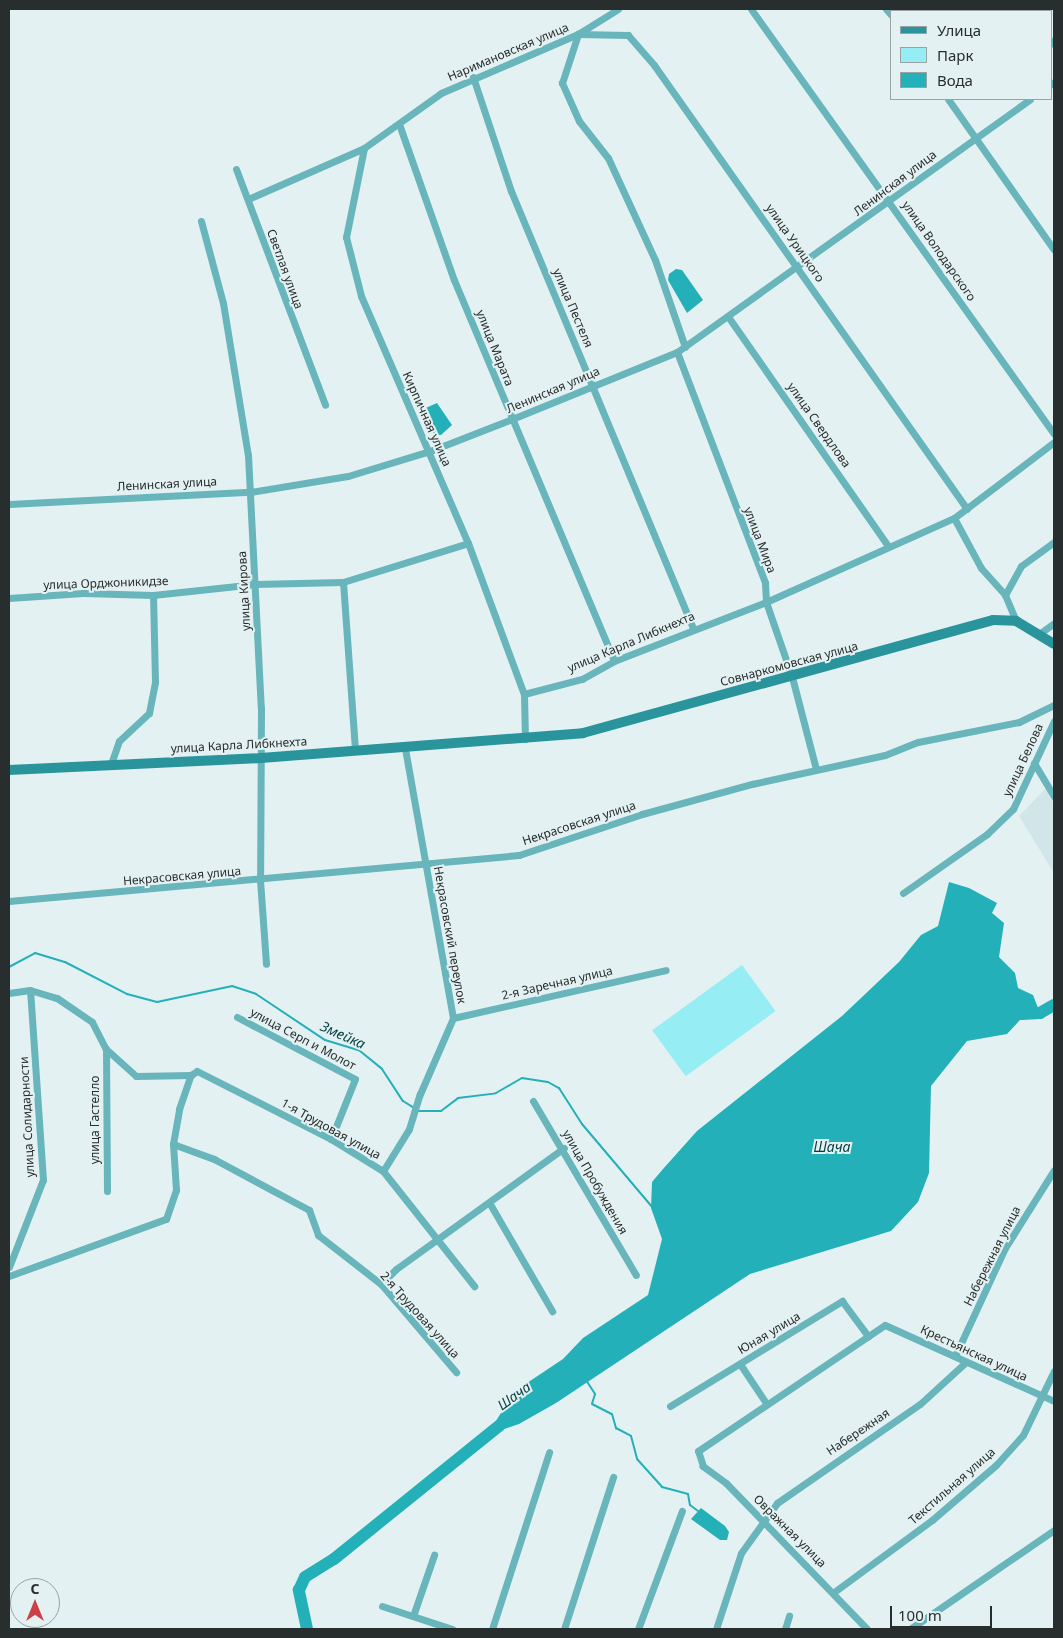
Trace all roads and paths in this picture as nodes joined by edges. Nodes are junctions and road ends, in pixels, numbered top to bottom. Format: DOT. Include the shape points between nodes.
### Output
graph roads {
  1 [pos="618,9"];
  2 [pos="751,9"];
  3 [pos="578,34"];
  4 [pos="472,77"];
  5 [pos="949,100"];
  6 [pos="1028,100"];
  7 [pos="399,124"];
  8 [pos="974,136"];
  9 [pos="364,148"];
  10 [pos="236,169"];
  11 [pos="248,199"];
  12 [pos="890,202"];
  13 [pos="201,221"];
  14 [pos="1054,250"];
  15 [pos="799,267"];
  16 [pos="728,318"];
  17 [pos="685,346"];
  18 [pos="677,352"];
  19 [pos="593,384"];
  20 [pos="325,404"];
  21 [pos="512,419"];
  22 [pos="1054,434"];
  23 [pos="1054,442"];
  24 [pos="430,451"];
  25 [pos="250,492"];
  26 [pos="9,504"];
  27 [pos="967,509"];
  28 [pos="954,518"];
  29 [pos="1054,542"];
  30 [pos="468,544"];
  31 [pos="888,546"];
  32 [pos="342,582"];
  33 [pos="255,584"];
  34 [pos="153,595"];
  35 [pos="1005,595"];
  36 [pos="9,598"];
  37 [pos="766,602"];
  38 [pos="1016,621"];
  39 [pos="1054,623"];
  40 [pos="693,628"];
  41 [pos="1039,634"];
  42 [pos="1054,644"];
  43 [pos="614,661"];
  44 [pos="792,677"];
  45 [pos="524,694"];
  46 [pos="1054,705"];
  47 [pos="1054,721"];
  48 [pos="525,739"];
  49 [pos="405,748"];
  50 [pos="355,750"];
  51 [pos="261,758"];
  52 [pos="1034,762"];
  53 [pos="111,764"];
  54 [pos="816,769"];
  55 [pos="9,770"];
  56 [pos="1054,796"];
  57 [pos="426,863"];
  58 [pos="260,880"];
  59 [pos="903,893"];
  60 [pos="9,901"];
  61 [pos="266,964"];
  62 [pos="666,970"];
  63 [pos="30,990"];
  64 [pos="9,993"];
  65 [pos="237,1017"];
  66 [pos="453,1018"];
  67 [pos="106,1048"];
  68 [pos="191,1075"];
  69 [pos="533,1101"];
  70 [pos="331,1139"];
  71 [pos="173,1144"];
  72 [pos="564,1148"];
  73 [pos="1054,1170"];
  74 [pos="383,1171"];
  75 [pos="107,1191"];
  76 [pos="490,1204"];
  77 [pos="438,1239"];
  78 [pos="9,1267"];
  79 [pos="636,1275"];
  80 [pos="9,1276"];
  81 [pos="381,1284"];
  82 [pos="474,1286"];
  83 [pos="552,1311"];
  84 [pos="868,1336"];
  85 [pos="955,1356"];
  86 [pos="966,1362"];
  87 [pos="740,1364"];
  88 [pos="1054,1371"];
  89 [pos="456,1372"];
  90 [pos="1043,1397"];
  91 [pos="1054,1401"];
  92 [pos="766,1403"];
  93 [pos="670,1406"];
  94 [pos="549,1452"];
  95 [pos="613,1477"];
  96 [pos="682,1511"];
  97 [pos="764,1520"];
  98 [pos="1054,1530"];
  99 [pos="434,1555"];
  100 [pos="834,1592"];
  101 [pos="382,1606"];
  102 [pos="413,1616"];
  103 [pos="789,1616"];
  104 [pos="452,1629"];
  105 [pos="492,1629"];
  106 [pos="564,1629"];
  107 [pos="638,1629"];
  108 [pos="716,1629"];
  109 [pos="785,1629"];
  110 [pos="867,1629"];
  111 [pos="910,1629"];
  1 -- 3 [label="street, Наримановская улица"];
  2 -- 12 [label="street, улица Володарского"];
  3 -- 4 [label="street, Наримановская улица"];
  3 -- 15 [label="street, улица Урицкого" via="628,35 654,65"];
  3 -- 17 [label="street" via="562,82 579,122 608,158 654,260"];
  4 -- 7 [label="street, Наримановская улица" via="441,93"];
  4 -- 19 [label="street, улица Пестеля" via="511,191"];
  5 -- 8 [label="street"];
  6 -- 8 [label="street, Ленинская улица"];
  7 -- 9 [label="street, Наримановская улица"];
  7 -- 21 [label="street, улица Марата" via="454,280"];
  8 -- 12 [label="street, Ленинская улица"];
  8 -- 14 [label="street"];
  9 -- 11 [label="street, Наримановская улица"];
  9 -- 24 [label="street, Кирпичная улица" via="346,237 361,296"];
  10 -- 11 [label="street, Светлая улица"];
  11 -- 20 [label="street, Светлая улица"];
  12 -- 15 [label="street, Ленинская улица"];
  12 -- 22 [label="street, улица Володарского"];
  13 -- 25 [label="street, улица Кирова" via="223,303 248,455"];
  15 -- 16 [label="street, Ленинская улица"];
  15 -- 27 [label="street, улица Урицкого"];
  16 -- 17 [label="street, Ленинская улица"];
  16 -- 31 [label="street, улица Свердлова"];
  17 -- 18 [label="street, Ленинская улица"];
  18 -- 19 [label="street, Ленинская улица"];
  18 -- 37 [label="street, улица Мира" via="765,584"];
  19 -- 21 [label="street, Ленинская улица"];
  19 -- 40 [label="street, улица Пестеля"];
  21 -- 24 [label="street, Ленинская улица"];
  21 -- 43 [label="street, улица Марата"];
  23 -- 27 [label="street, улица Карла Либкнехта"];
  24 -- 25 [label="street, Ленинская улица" via="348,476"];
  24 -- 30 [label="street, Кирпичная улица"];
  25 -- 26 [label="street, Ленинская улица"];
  25 -- 33 [label="street, улица Кирова"];
  27 -- 28 [label="street, улица Карла Либкнехта"];
  28 -- 31 [label="street, улица Карла Либкнехта"];
  28 -- 35 [label="street" via="981,568"];
  29 -- 35 [label="street" via="1020,566"];
  30 -- 32 [label="street, улица Орджоникидзе"];
  30 -- 45 [label="street, Кирпичная улица"];
  31 -- 37 [label="street, улица Карла Либкнехта"];
  32 -- 33 [label="street, улица Орджоникидзе"];
  32 -- 50 [label="street"];
  33 -- 34 [label="street, улица Орджоникидзе"];
  33 -- 51 [label="street, улица Кирова"];
  34 -- 36 [label="street, улица Орджоникидзе" via="83,593"];
  34 -- 53 [label="street" via="155,682 149,712 119,741"];
  35 -- 38 [label="street"];
  37 -- 40 [label="street, улица Карла Либкнехта"];
  37 -- 44 [label="street, улица Мира"];
  38 -- 41 [label="street, Совнаркомовская улица"];
  38 -- 44 [label="street, Совнаркомовская улица" via="993,620"];
  39 -- 41 [label="street"];
  40 -- 43 [label="street, улица Карла Либкнехта"];
  41 -- 42 [label="street, Совнаркомовская улица"];
  43 -- 45 [label="street, улица Карла Либкнехта" via="582,679"];
  44 -- 48 [label="street, Совнаркомовская улица" via="583,733"];
  44 -- 54 [label="street, улица Мира"];
  45 -- 48 [label="street"];
  46 -- 54 [label="street, Некрасовская улица" via="1019,722 918,742 885,755"];
  47 -- 52 [label="street, улица Белова"];
  48 -- 49 [label="street, улица Карла Либкнехта"];
  49 -- 50 [label="street, улица Карла Либкнехта"];
  49 -- 57 [label="street, Некрасовский переулок"];
  50 -- 51 [label="street, улица Карла Либкнехта"];
  51 -- 53 [label="street, улица Карла Либкнехта"];
  51 -- 58 [label="street, улица Кирова"];
  52 -- 56 [label="street"];
  52 -- 59 [label="street, улица Белова" via="1013,809 987,834"];
  53 -- 55 [label="street, улица Карла Либкнехта"];
  54 -- 57 [label="street, Некрасовская улица" via="642,814 518,855"];
  57 -- 58 [label="street, Некрасовская улица"];
  57 -- 66 [label="street, Некрасовский переулок"];
  58 -- 60 [label="street, Некрасовская улица"];
  58 -- 61 [label="street, улица Кирова"];
  62 -- 66 [label="street, 2-я Заречная улица"];
  63 -- 64 [label="street"];
  63 -- 67 [label="street" via="57,998 92,1022"];
  63 -- 78 [label="street, улица Солидарности" via="43,1180"];
  65 -- 70 [label="street, улица Серп и Молот" via="355,1079"];
  66 -- 74 [label="street, Некрасовский переулок" via="420,1094 411,1124"];
  67 -- 68 [label="street" via="136,1076"];
  67 -- 75 [label="street, улица Гастелло"];
  68 -- 70 [label="street, 1-я Трудовая улица" via="197,1071"];
  68 -- 71 [label="street" via="178,1109"];
  69 -- 72 [label="street, улица Пробуждения"];
  70 -- 74 [label="street, 1-я Трудовая улица"];
  71 -- 80 [label="street" via="176,1190 166,1219"];
  71 -- 81 [label="street, 2-я Трудовая улица" via="214,1159 309,1210 318,1235"];
  72 -- 76 [label="street"];
  72 -- 79 [label="street, улица Пробуждения"];
  73 -- 85 [label="street, Набережная улица" via="1005,1248"];
  74 -- 77 [label="street, 1-я Трудовая улица"];
  76 -- 77 [label="street"];
  76 -- 83 [label="street"];
  77 -- 81 [label="street"];
  77 -- 82 [label="street, 1-я Трудовая улица"];
  81 -- 89 [label="street, 2-я Трудовая улица"];
  84 -- 85 [label="street, Крестьянская улица" via="885,1325"];
  84 -- 87 [label="street, Юная улица" via="842,1301"];
  84 -- 92 [label="street"];
  85 -- 86 [label="street, Крестьянская улица"];
  86 -- 90 [label="street, Крестьянская улица"];
  86 -- 97 [label="street, Набережная" via="920,1404 777,1503"];
  87 -- 92 [label="street"];
  87 -- 93 [label="street, Юная улица"];
  88 -- 90 [label="street, Текстильная улица"];
  90 -- 91 [label="street, Крестьянская улица"];
  90 -- 100 [label="street, Текстильная улица" via="1023,1434 996,1465 932,1520"];
  92 -- 97 [label="street, Овражная улица" via="698,1451 703,1466 726,1482"];
  94 -- 105 [label="street"];
  95 -- 106 [label="street"];
  96 -- 107 [label="street"];
  97 -- 100 [label="street, Овражная улица"];
  97 -- 108 [label="street, Набережная" via="741,1554"];
  98 -- 111 [label="street"];
  99 -- 102 [label="street"];
  100 -- 110 [label="street, Овражная улица"];
  101 -- 102 [label="street"];
  102 -- 104 [label="street"];
  103 -- 109 [label="street"];
}
